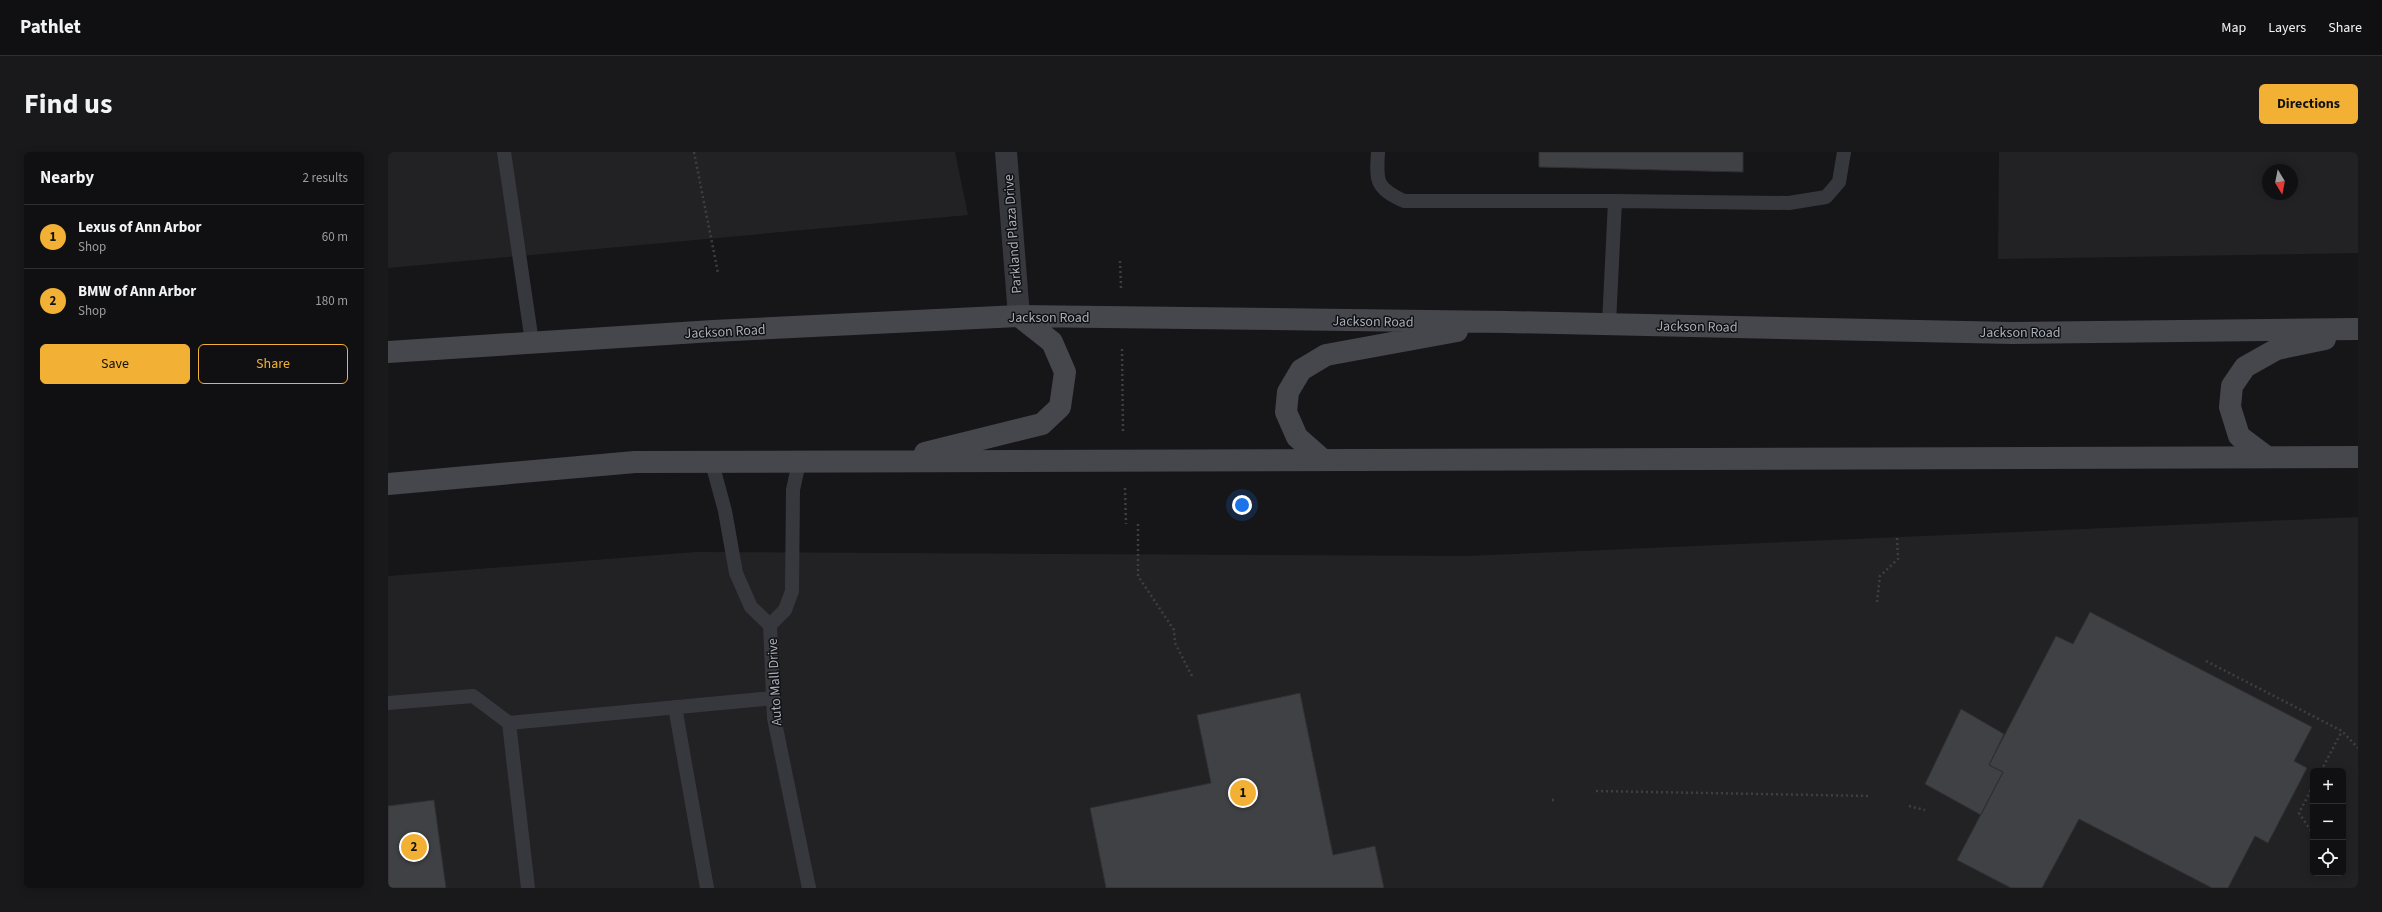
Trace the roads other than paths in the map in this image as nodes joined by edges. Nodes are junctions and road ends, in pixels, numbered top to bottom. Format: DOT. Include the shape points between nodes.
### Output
graph roads {
  1 [pos="504,152"];
  2 [pos="1006,152"];
  3 [pos="1378,152"];
  4 [pos="1844,152"];
  5 [pos="1615,201"];
  6 [pos="1019,316"];
  7 [pos="1507,322"];
  8 [pos="1609,324"];
  9 [pos="2358,329"];
  10 [pos="2358,333"];
  11 [pos="532,342"];
  12 [pos="388,352"];
  13 [pos="2267,457"];
  14 [pos="2358,457"];
  15 [pos="1323,460"];
  16 [pos="799,462"];
  17 [pos="893,462"];
  18 [pos="712,463"];
  19 [pos="388,484"];
  20 [pos="770,625"];
  21 [pos="773,698"];
  22 [pos="388,703"];
  23 [pos="675,707"];
  24 [pos="509,723"];
  25 [pos="528,888"];
  26 [pos="707,888"];
  27 [pos="809,888"];
  1 -- 11 [label="lane"];
  2 -- 6 [label="street, Parkland Plaza Drive"];
  3 -- 5 [label="lane" via="1377,174 1385,192 1404,202"];
  4 -- 5 [label="lane" via="1839,182 1826,197 1789,203"];
  5 -- 8 [label="lane"];
  6 -- 7 [label="main road, Jackson Road"];
  6 -- 11 [label="main road, Jackson Road"];
  6 -- 17 [label="main road" via="1052,342 1065,372 1060,407 1042,424"];
  7 -- 8 [label="main road, Jackson Road"];
  7 -- 15 [label="main road" via="1326,355 1301,370 1288,392 1286,412 1297,437"];
  8 -- 9 [label="main road, Jackson Road" via="2012,333"];
  10 -- 13 [label="main road" via="2277,348 2245,367 2232,386 2230,407 2239,436"];
  11 -- 12 [label="main road, Jackson Road"];
  13 -- 14 [label="main road"];
  13 -- 15 [label="main road"];
  15 -- 17 [label="main road"];
  16 -- 17 [label="main road"];
  16 -- 18 [label="main road"];
  16 -- 20 [label="lane" via="793,490 792,592 785,610"];
  18 -- 19 [label="main road" via="635,462"];
  18 -- 20 [label="lane, Auto Mall Drive" via="725,511 736,573 751,607"];
  20 -- 21 [label="lane, Auto Mall Drive"];
  21 -- 23 [label="lane"];
  21 -- 27 [label="lane, Auto Mall Drive" via="774,718"];
  22 -- 24 [label="lane" via="473,696"];
  23 -- 24 [label="lane"];
  23 -- 26 [label="lane"];
  24 -- 25 [label="lane"];
}
